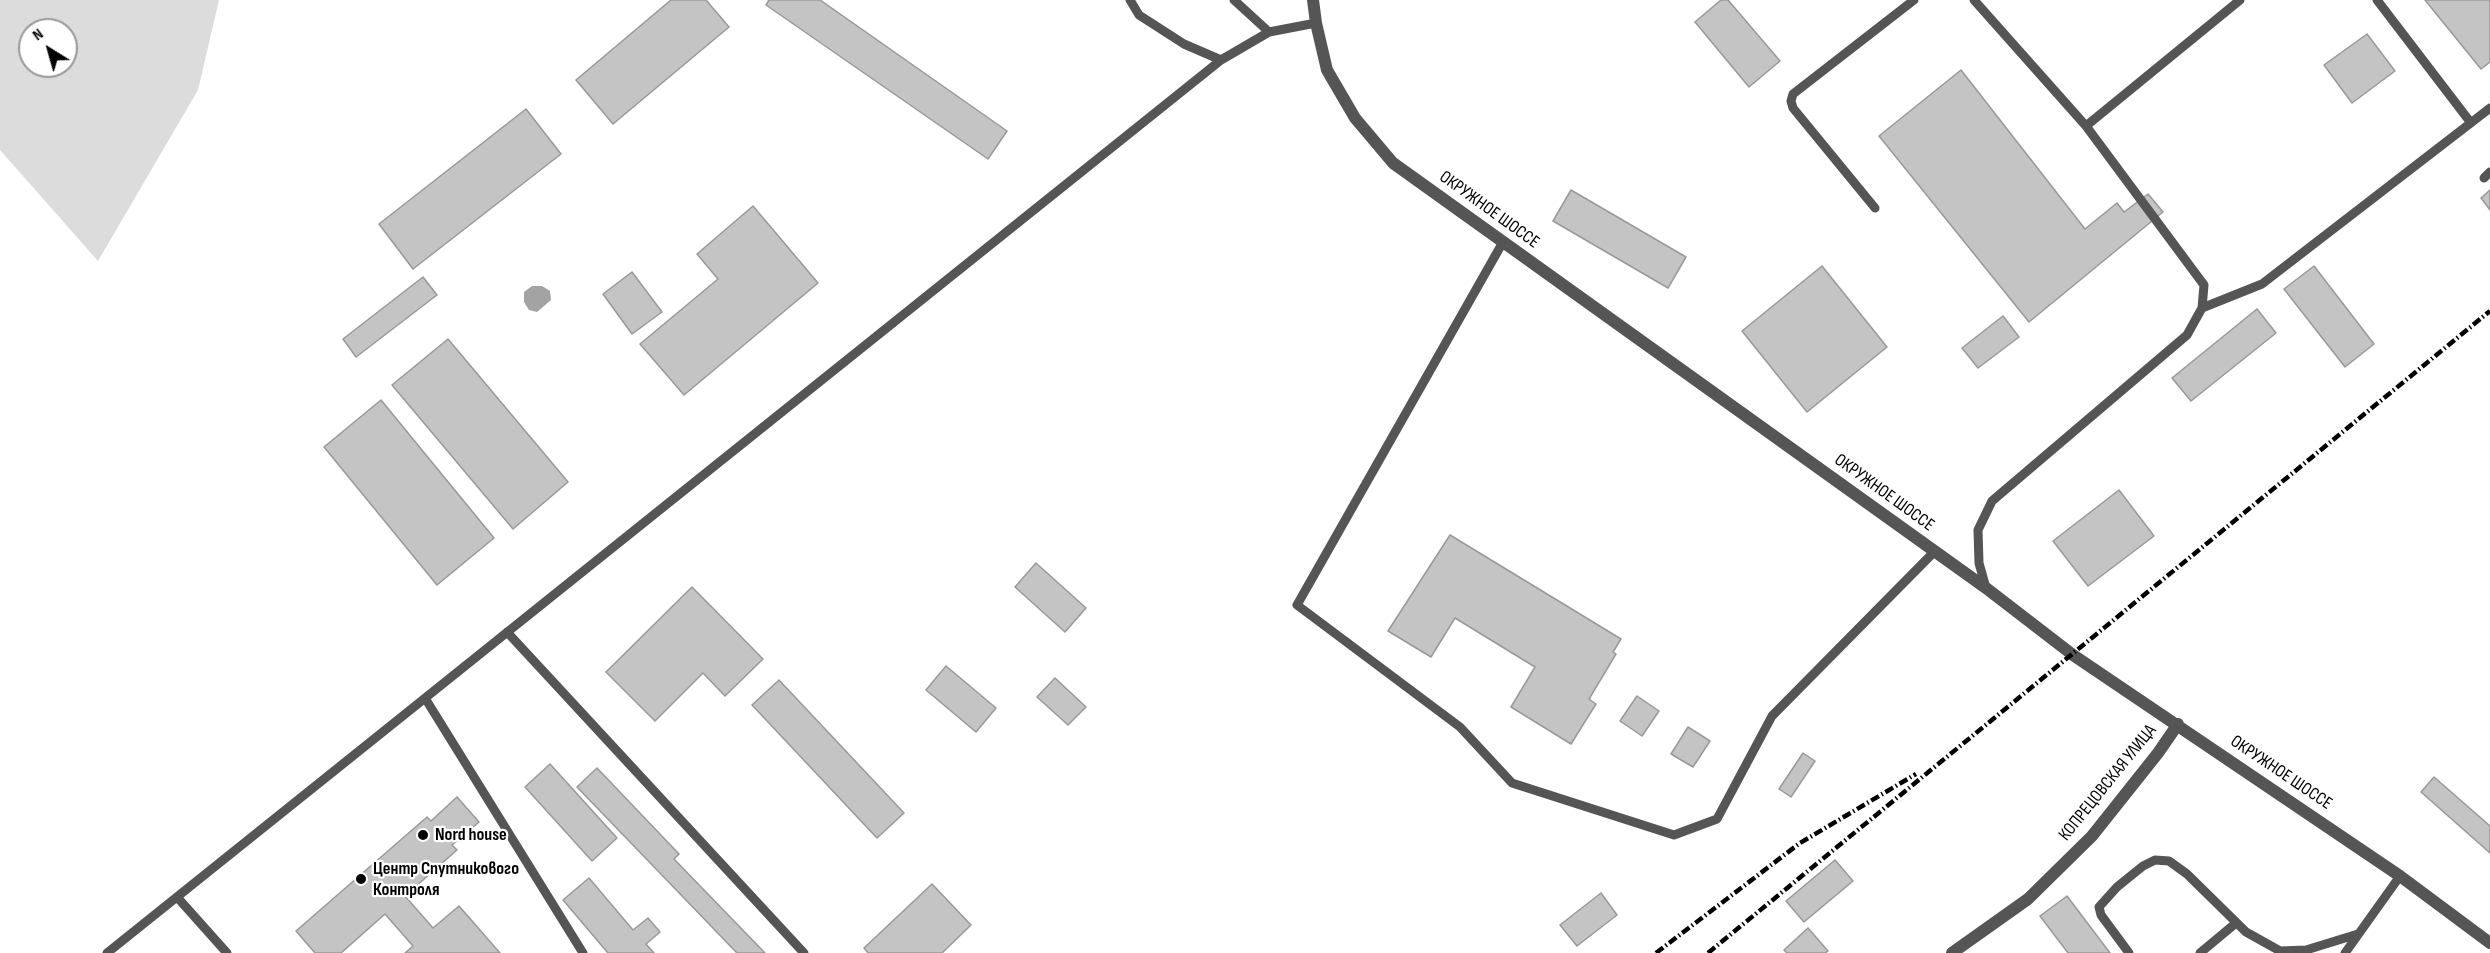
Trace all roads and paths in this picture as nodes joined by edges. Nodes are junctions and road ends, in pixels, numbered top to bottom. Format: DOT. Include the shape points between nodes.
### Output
graph roads {
  1 [pos="1130,0"];
  2 [pos="1234,0"];
  3 [pos="1313,0"];
  4 [pos="1914,0"];
  5 [pos="1974,0"];
  6 [pos="2240,0"];
  7 [pos="2377,0"];
  8 [pos="1316,23"];
  9 [pos="1269,32"];
  10 [pos="1221,60"];
  11 [pos="2490,108"];
  12 [pos="2471,123"];
  13 [pos="2086,126"];
  14 [pos="1875,208"];
  15 [pos="1503,242"];
  16 [pos="2202,308"];
  17 [pos="1935,551"];
  18 [pos="1986,588"];
  19 [pos="507,632"];
  20 [pos="425,699"];
  21 [pos="2178,724"];
  22 [pos="2400,876"];
  23 [pos="177,897"];
  24 [pos="2236,923"];
  25 [pos="2358,934"];
  26 [pos="2490,943"];
  27 [pos="107,953"];
  28 [pos="227,953"];
  29 [pos="583,953"];
  30 [pos="804,953"];
  31 [pos="1952,953"];
  32 [pos="2129,953"];
  33 [pos="2200,953"];
  34 [pos="2345,953"];
  1 -- 10 [label="lane" via="1148,21 1184,44"];
  2 -- 9 [label="lane"];
  3 -- 8 [label="street, ОКРУЖНОЕ ШОССЕ"];
  4 -- 14 [label="lane" via="1793,94 1791,101"];
  5 -- 13 [label="lane"];
  6 -- 13 [label="lane"];
  7 -- 12 [label="lane"];
  8 -- 9 [label="lane"];
  8 -- 15 [label="street, ОКРУЖНОЕ ШОССЕ" via="1327,70 1355,118 1393,163"];
  9 -- 10 [label="lane"];
  10 -- 19 [label="lane"];
  11 -- 12 [label="lane"];
  12 -- 16 [label="lane" via="2262,284"];
  13 -- 16 [label="lane" via="2204,285"];
  15 -- 17 [label="street, ОКРУЖНОЕ ШОССЕ"];
  15 -- 17 [label="lane" via="1297,605 1460,727 1512,783 1674,834 1717,819 1772,716"];
  16 -- 18 [label="lane" via="2187,335 1992,501 1978,530 1979,563"];
  17 -- 18 [label="street, ОКРУЖНОЕ ШОССЕ"];
  18 -- 21 [label="street, ОКРУЖНОЕ ШОССЕ" via="2073,655"];
  19 -- 20 [label="lane"];
  19 -- 30 [label="lane"];
  20 -- 23 [label="lane"];
  20 -- 29 [label="lane"];
  21 -- 22 [label="street, ОКРУЖНОЕ ШОССЕ"];
  21 -- 31 [label="street, КОПРЕЦОВСКАЯ УЛИЦА" via="2092,836 2028,899"];
  22 -- 25 [label="lane"];
  22 -- 26 [label="street, ОКРУЖНОЕ ШОССЕ"];
  23 -- 27 [label="lane"];
  23 -- 28 [label="lane"];
  24 -- 25 [label="lane" via="2280,951 2306,950"];
  24 -- 32 [label="lane" via="2187,874 2169,861 2156,860 2117,887 2099,907"];
  24 -- 33 [label="lane"];
  25 -- 34 [label="lane"];
}
